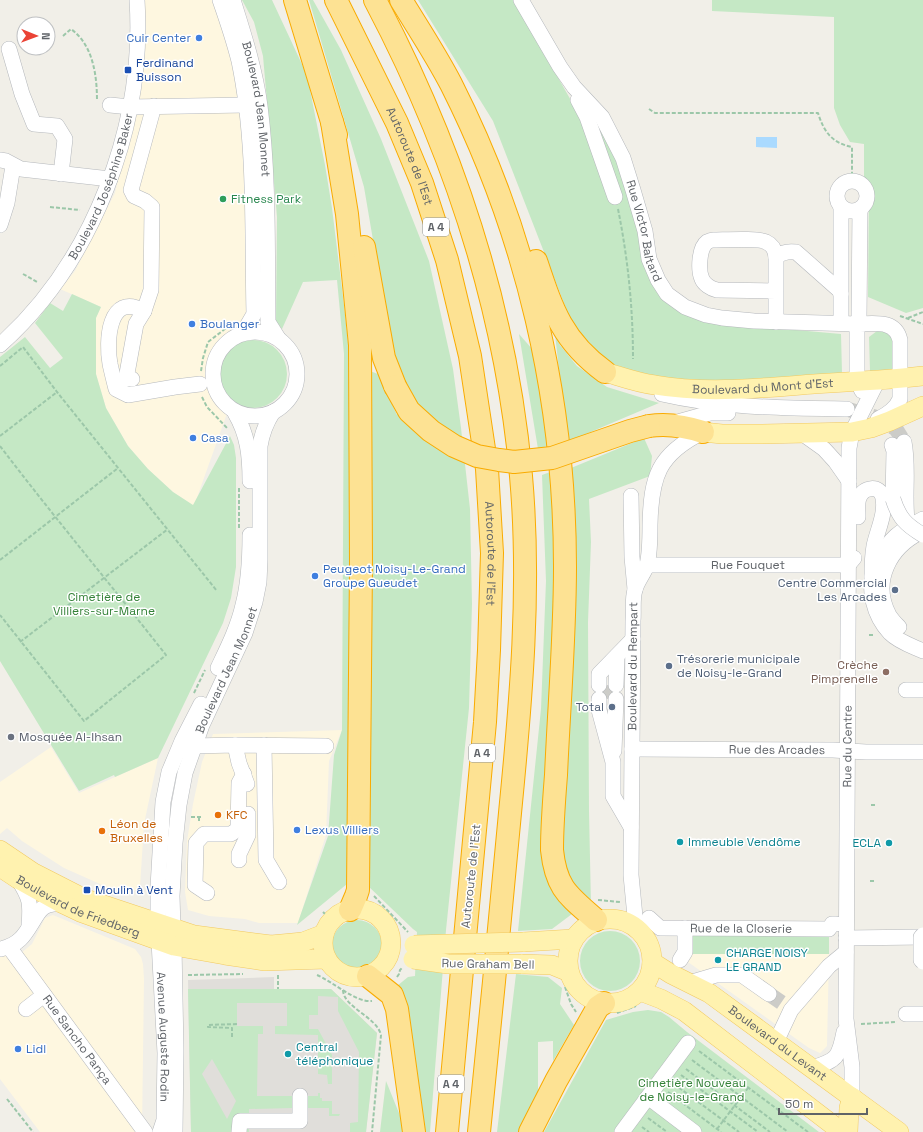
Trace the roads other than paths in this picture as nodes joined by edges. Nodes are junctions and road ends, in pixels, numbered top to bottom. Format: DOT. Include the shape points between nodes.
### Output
graph roads {
  1 [pos="137,0"];
  2 [pos="220,0"];
  3 [pos="232,0"];
  4 [pos="295,0"];
  5 [pos="336,0"];
  6 [pos="375,0"];
  7 [pos="401,0"];
  8 [pos="521,0"];
  9 [pos="9,49"];
  10 [pos="560,67"];
  11 [pos="110,105"];
  12 [pos="246,105"];
  13 [pos="154,106"];
  14 [pos="130,107"];
  15 [pos="332,122"];
  16 [pos="482,152"];
  17 [pos="6,163"];
  18 [pos="61,174"];
  19 [pos="110,179"];
  20 [pos="616,198"];
  21 [pos="841,207"];
  22 [pos="860,209"];
  23 [pos="0,225"];
  24 [pos="776,257"];
  25 [pos="776,290"];
  26 [pos="840,294"];
  27 [pos="144,311"];
  28 [pos="776,322"];
  29 [pos="841,323"];
  30 [pos="857,324"];
  31 [pos="240,327"];
  32 [pos="278,338"];
  33 [pos="0,345"];
  34 [pos="605,372"];
  35 [pos="923,376"];
  36 [pos="900,378"];
  37 [pos="132,379"];
  38 [pos="878,380"];
  39 [pos="856,381"];
  40 [pos="200,384"];
  41 [pos="868,400"];
  42 [pos="923,406"];
  43 [pos="785,408"];
  44 [pos="847,409"];
  45 [pos="273,412"];
  46 [pos="235,413"];
  47 [pos="671,424"];
  48 [pos="703,432"];
  49 [pos="852,432"];
  50 [pos="803,434"];
  51 [pos="849,481"];
  52 [pos="631,496"];
  53 [pos="883,511"];
  54 [pos="923,519"];
  55 [pos="907,520"];
  56 [pos="920,534"];
  57 [pos="876,562"];
  58 [pos="647,565"];
  59 [pos="848,565"];
  60 [pos="872,577"];
  61 [pos="635,590"];
  62 [pos="633,639"];
  63 [pos="923,643"];
  64 [pos="923,651"];
  65 [pos="906,690"];
  66 [pos="923,690"];
  67 [pos="608,692"];
  68 [pos="236,745"];
  69 [pos="264,745"];
  70 [pos="194,746"];
  71 [pos="326,746"];
  72 [pos="632,749"];
  73 [pos="847,750"];
  74 [pos="923,752"];
  75 [pos="613,762"];
  76 [pos="244,774"];
  77 [pos="631,828"];
  78 [pos="0,850"];
  79 [pos="238,860"];
  80 [pos="0,867"];
  81 [pos="18,879"];
  82 [pos="279,882"];
  83 [pos="207,893"];
  84 [pos="61,903"];
  85 [pos="332,919"];
  86 [pos="596,920"];
  87 [pos="643,922"];
  88 [pos="836,924"];
  89 [pos="29,927"];
  90 [pos="685,928"];
  91 [pos="166,935"];
  92 [pos="923,936"];
  93 [pos="573,939"];
  94 [pos="406,942"];
  95 [pos="846,945"];
  96 [pos="5,948"];
  97 [pos="326,959"];
  98 [pos="680,960"];
  99 [pos="652,962"];
  100 [pos="923,962"];
  101 [pos="376,971"];
  102 [pos="569,972"];
  103 [pos="689,983"];
  104 [pos="640,991"];
  105 [pos="769,994"];
  106 [pos="44,995"];
  107 [pos="604,1003"];
  108 [pos="26,1009"];
  109 [pos="906,1014"];
  110 [pos="923,1014"];
  111 [pos="846,1019"];
  112 [pos="776,1042"];
  113 [pos="673,1064"];
  114 [pos="812,1068"];
  115 [pos="300,1096"];
  116 [pos="648,1097"];
  117 [pos="852,1097"];
  118 [pos="145,1132"];
  119 [pos="160,1132"];
  120 [pos="175,1132"];
  121 [pos="239,1132"];
  122 [pos="414,1132"];
  123 [pos="447,1132"];
  124 [pos="479,1132"];
  125 [pos="530,1132"];
  126 [pos="622,1132"];
  127 [pos="694,1132"];
  128 [pos="842,1132"];
  129 [pos="848,1132"];
  130 [pos="899,1132"];
  1 -- 14 [label="street, Boulevard Joséphine Baker" via="137,55"];
  2 -- 12 [label="street, Boulevard Jean Monnet" via="239,60"];
  3 -- 32 [label="street, Boulevard Jean Monnet" via="248,46 260,105 265,166 268,322"];
  4 -- 15 [label="highway"];
  5 -- 123 [label="highway, Autoroute de l’Est / A 4" via="397,123 422,182 447,260 470,356 487,469 492,553 485,722"];
  6 -- 124 [label="highway, A 4" via="419,91 446,156 477,245 502,343 521,477 525,552 523,656"];
  7 -- 16 [label="highway" via="450,84"];
  8 -- 10 [label="street, Rue Victor Baltard"];
  9 -- 18 [label="street" via="34,124 57,126 65,139"];
  10 -- 20 [label="street" via="588,117"];
  10 -- 28 [label="street, Rue Victor Baltard" via="574,87 602,117 623,158 643,224 649,259 667,294 685,307 706,315"];
  11 -- 14 [label="street"];
  12 -- 13 [label="street"];
  12 -- 31 [label="street, Boulevard Jean Monnet" via="251,149 254,314"];
  13 -- 14 [label="street"];
  13 -- 27 [label="street" via="131,190 134,196 152,207 154,290"];
  14 -- 19 [label="street, Boulevard Joséphine Baker"];
  15 -- 47 [label="highway, bridge" via="359,222 384,358 395,386 409,410 431,431 454,446 477,456 514,462 552,458 630,431"];
  15 -- 85 [label="highway" via="348,222 360,345 361,573 358,890"];
  16 -- 34 [label="highway" via="503,173 550,300 564,329 580,351"];
  16 -- 86 [label="highway" via="506,212 532,299 547,366 558,442 565,569 552,838 554,865 557,876 568,894"];
  17 -- 18 [label="street" via="21,169"];
  17 -- 23 [label="street" via="7,203"];
  18 -- 19 [label="street"];
  19 -- 33 [label="street, Boulevard Joséphine Baker" via="100,205 68,266 26,320"];
  21 -- 22 [label="street" via="847,211"];
  21 -- 22 [label="street" via="837,192 852,177 867,193 865,203"];
  21 -- 26 [label="street"];
  22 -- 30 [label="street"];
  24 -- 25 [label="street"];
  24 -- 25 [label="street" via="773,246 762,240 713,240 702,247 700,254 701,278 712,289"];
  24 -- 26 [label="street" via="781,253 796,252"];
  25 -- 28 [label="street"];
  26 -- 29 [label="street"];
  27 -- 37 [label="street" via="136,324 130,352 126,379"];
  27 -- 40 [label="street" via="134,306 117,310 109,328 110,363 116,389 128,395"];
  28 -- 29 [label="street, Rue Victor Baltard"];
  29 -- 30 [label="street, Rue Victor Baltard"];
  30 -- 36 [label="street" via="884,324 898,334"];
  30 -- 39 [label="street"];
  31 -- 32 [label="street, Boulevard Jean Monnet"];
  31 -- 46 [label="street, Boulevard Jean Monnet" via="222,347 215,358 212,371 213,384 218,396"];
  32 -- 45 [label="street, Boulevard Jean Monnet" via="288,347 297,372 292,395 284,405"];
  34 -- 39 [label="main road, Boulevard du Mont d'Est" via="642,383 681,389 752,389"];
  34 -- 43 [label="street" via="623,383 664,395 728,404"];
  35 -- 36 [label="main road, Boulevard du Mont d'Est"];
  36 -- 38 [label="main road, Boulevard du Mont d'Est"];
  36 -- 49 [label="street" via="898,405 892,411"];
  38 -- 39 [label="main road, Boulevard du Mont d'Est"];
  38 -- 41 [label="street, Rue du Centre"];
  39 -- 41 [label="street"];
  41 -- 49 [label="street, Rue du Centre"];
  42 -- 49 [label="main road" via="871,428"];
  43 -- 44 [label="street"];
  43 -- 47 [label="street" via="757,412 710,413"];
  45 -- 46 [label="street, Boulevard Jean Monnet" via="262,416"];
  45 -- 70 [label="street, Boulevard Jean Monnet" via="266,424 260,446 260,560 255,602 245,633"];
  46 -- 91 [label="street, Boulevard Jean Monnet" via="242,424 249,449 250,552 247,587 231,640 169,772 163,802 158,887"];
  47 -- 48 [label="highway"];
  48 -- 50 [label="main road"];
  48 -- 58 [label="street, Boulevard du Rempart" via="672,452 657,475 652,491"];
  49 -- 50 [label="main road"];
  49 -- 51 [label="street, Rue du Centre" via="849,448"];
  50 -- 51 [label="street" via="824,449"];
  51 -- 59 [label="street, Rue du Centre"];
  52 -- 61 [label="street"];
  53 -- 57 [label="street" via="882,539"];
  53 -- 59 [label="street" via="880,491 874,488 862,492 858,500 857,554"];
  53 -- 60 [label="street" via="872,560"];
  54 -- 57 [label="street" via="900,532 884,548"];
  55 -- 56 [label="street, bridge" via="906,457 898,443 894,451 893,499 905,523"];
  56 -- 63 [label="street" via="900,546 890,559 883,576 884,599 890,616 912,639"];
  57 -- 60 [label="street"];
  58 -- 59 [label="street, Rue Fouquet"];
  58 -- 61 [label="street, Boulevard du Rempart"];
  59 -- 73 [label="street, Rue du Centre"];
  60 -- 64 [label="street" via="874,605 880,620 891,634"];
  61 -- 62 [label="street, Boulevard du Rempart"];
  62 -- 67 [label="street" via="599,674"];
  62 -- 72 [label="street, Boulevard du Rempart"];
  65 -- 66 [label="street"];
  67 -- 75 [label="street" via="615,744"];
  67 -- 75 [label="street" via="607,742"];
  68 -- 69 [label="street"];
  68 -- 70 [label="street"];
  68 -- 76 [label="street"];
  69 -- 71 [label="street"];
  69 -- 82 [label="street" via="266,860"];
  70 -- 91 [label="street, Boulevard Jean Monnet" via="184,773 179,805 172,896"];
  72 -- 73 [label="street, Rue des Arcades"];
  72 -- 77 [label="street, Boulevard du Rempart"];
  73 -- 74 [label="street, Rue des Arcades"];
  73 -- 95 [label="street, Rue du Centre"];
  75 -- 77 [label="street" via="613,796"];
  76 -- 79 [label="street" via="248,786 248,835"];
  76 -- 83 [label="street" via="239,783 238,829 231,834 204,834 196,843 195,885"];
  77 -- 87 [label="street, Boulevard du Rempart" via="631,875"];
  78 -- 91 [label="main road, Boulevard de Friedberg" via="34,873 72,893"];
  80 -- 81 [label="main road, Boulevard de Friedberg"];
  81 -- 84 [label="main road, Boulevard de Friedberg"];
  81 -- 89 [label="street" via="31,908"];
  84 -- 89 [label="street" via="45,906"];
  84 -- 91 [label="main road, Boulevard de Friedberg" via="80,912"];
  85 -- 91 [label="main road" via="303,942 271,945 194,935"];
  85 -- 94 [label="main road" via="362,910 381,919"];
  85 -- 97 [label="main road" via="322,942"];
  86 -- 87 [label="main road" via="610,918"];
  86 -- 93 [label="main road" via="587,924"];
  87 -- 90 [label="street, Rue de la Closerie" via="660,928"];
  87 -- 99 [label="main road"];
  88 -- 90 [label="street, Rue de la Closerie" via="832,924 829,929"];
  89 -- 96 [label="street" via="18,942"];
  90 -- 98 [label="street" via="684,952"];
  91 -- 97 [label="main road" via="225,955 265,960"];
  91 -- 119 [label="street, Avenue Auguste Rodin" via="164,1120"];
  91 -- 120 [label="street, Avenue Auguste Rodin" via="176,1042"];
  92 -- 95 [label="street"];
  92 -- 100 [label="street, bridge"];
  93 -- 94 [label="main road, Rue Graham Bell, bridge" via="523,942"];
  93 -- 102 [label="main road" via="568,950"];
  94 -- 101 [label="main road, Rue Graham Bell" via="394,960"];
  94 -- 101 [label="main road" via="391,942 388,958"];
  94 -- 102 [label="main road, Rue Graham Bell, bridge" via="448,964 552,965"];
  95 -- 111 [label="street, Rue du Centre"];
  95 -- 112 [label="street" via="829,966 787,1006"];
  96 -- 106 [label="street, Rue Sancho Pança"];
  97 -- 101 [label="main road, Rue Graham Bell" via="344,976 360,978"];
  99 -- 103 [label="main road, Boulevard du Levant"];
  99 -- 104 [label="main road" via="651,972"];
  101 -- 122 [label="highway" via="392,995 397,1010"];
  102 -- 107 [label="main road" via="582,993 592,1000"];
  103 -- 105 [label="street" via="716,975 742,975"];
  103 -- 112 [label="main road, Boulevard du Levant" via="709,993"];
  104 -- 107 [label="main road" via="617,1002"];
  104 -- 128 [label="main road" via="684,1011"];
  106 -- 108 [label="street"];
  106 -- 118 [label="street, Rue Sancho Pança"];
  107 -- 125 [label="highway" via="598,1007 556,1080"];
  109 -- 110 [label="street"];
  111 -- 114 [label="street" via="837,1055 828,1063"];
  111 -- 117 [label="street, Rue du Centre" via="852,1067"];
  112 -- 114 [label="main road, Boulevard du Levant"];
  113 -- 116 [label="street"];
  114 -- 117 [label="main road, Boulevard du Levant"];
  115 -- 121 [label="street" via="300,1121 240,1121"];
  116 -- 126 [label="street"];
  116 -- 127 [label="street"];
  117 -- 129 [label="main road"];
  117 -- 130 [label="main road, Boulevard du Levant"];
}
